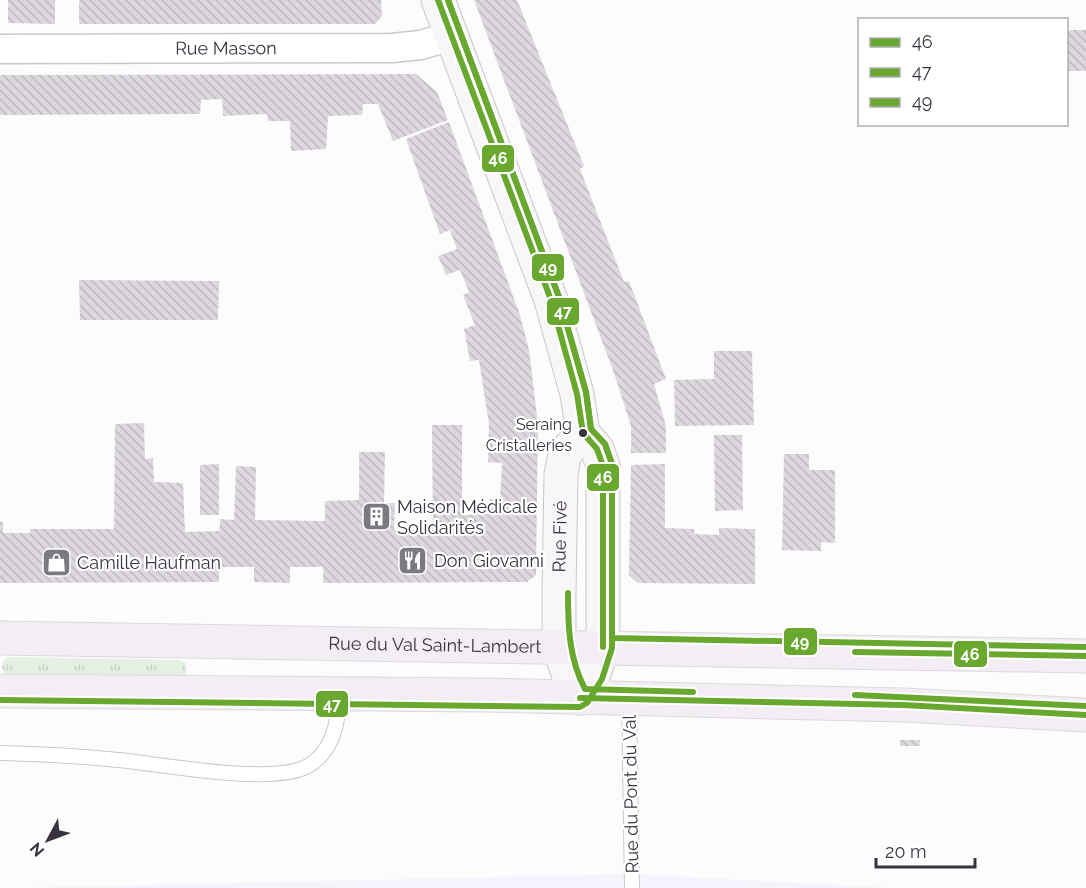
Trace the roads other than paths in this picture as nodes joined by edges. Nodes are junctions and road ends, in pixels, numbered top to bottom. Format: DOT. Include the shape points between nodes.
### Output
graph roads {
  1 [pos="438,0"];
  2 [pos="451,36"];
  3 [pos="0,49"];
  4 [pos="583,433"];
  5 [pos="0,638"];
  6 [pos="559,646"];
  7 [pos="603,647"];
  8 [pos="1086,656"];
  9 [pos="0,691"];
  10 [pos="339,694"];
  11 [pos="580,698"];
  12 [pos="629,699"];
  13 [pos="1086,715"];
  14 [pos="0,753"];
  15 [pos="632,888"];
  1 -- 2 [label="street"];
  2 -- 3 [label="street, Rue Masson" via="392,48"];
  2 -- 4 [label="street" via="552,300 575,385"];
  4 -- 6 [label="street, Rue Fivé" via="565,453 561,474"];
  4 -- 7 [label="street" via="597,449 605,481"];
  5 -- 6 [label="main road, Rue du Val Saint-Lambert"];
  6 -- 7 [label="main road, Rue du Val Saint-Lambert"];
  6 -- 11 [label="street, Rue Fivé"];
  7 -- 8 [label="main road, Rue du Val Saint-Lambert"];
  7 -- 11 [label="street"];
  9 -- 10 [label="main road"];
  10 -- 11 [label="main road"];
  10 -- 14 [label="lane" via="335,732 323,753 307,766 285,772 253,773 115,759"];
  11 -- 12 [label="main road"];
  12 -- 13 [label="main road" via="903,705"];
  12 -- 15 [label="lane, Rue du Pont du Val"];
}
